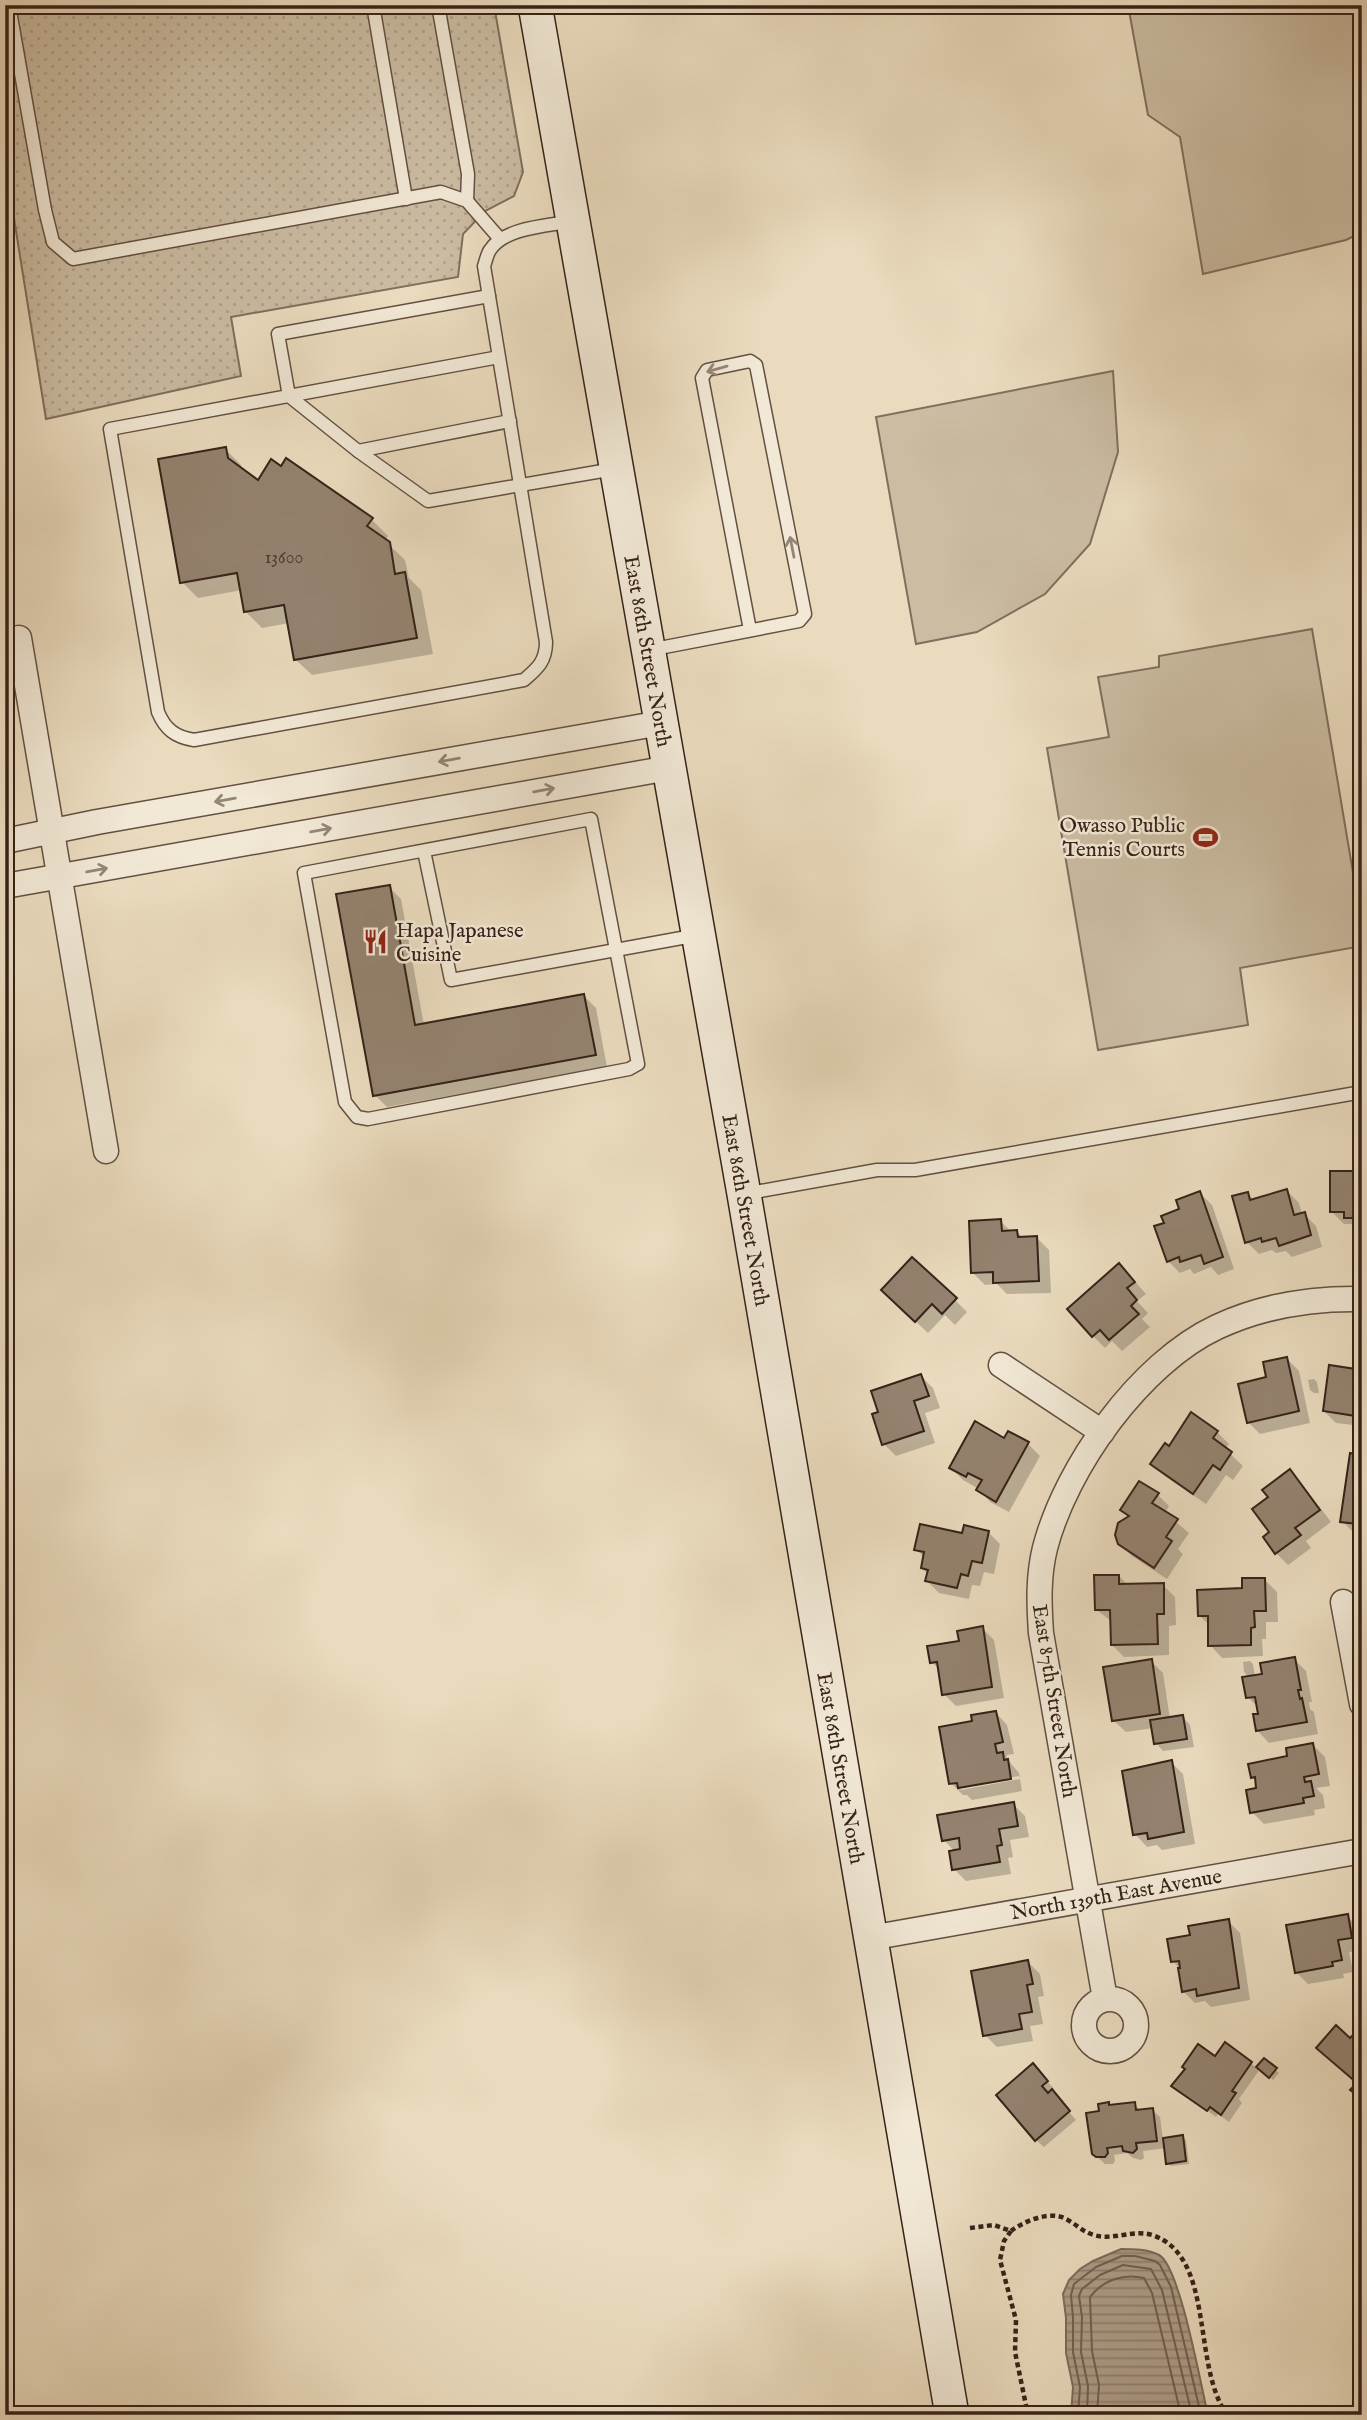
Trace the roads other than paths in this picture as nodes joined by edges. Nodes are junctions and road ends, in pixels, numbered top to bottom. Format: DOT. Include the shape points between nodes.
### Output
graph roads {
  1 [pos="9,5"];
  2 [pos="373,5"];
  3 [pos="438,5"];
  4 [pos="535,5"];
  5 [pos="406,199"];
  6 [pos="467,201"];
  7 [pos="573,221"];
  8 [pos="500,239"];
  9 [pos="489,296"];
  10 [pos="499,357"];
  11 [pos="289,396"];
  12 [pos="510,421"];
  13 [pos="358,451"];
  14 [pos="616,469"];
  15 [pos="521,486"];
  16 [pos="750,630"];
  17 [pos="5,640"];
  18 [pos="648,650"];
  19 [pos="661,723"];
  20 [pos="669,768"];
  21 [pos="51,832"];
  22 [pos="5,841"];
  23 [pos="424,851"];
  24 [pos="59,877"];
  25 [pos="5,886"];
  26 [pos="699,935"];
  27 [pos="618,951"];
  28 [pos="1362,1092"];
  29 [pos="106,1151"];
  30 [pos="744,1194"];
  31 [pos="1362,1299"];
  32 [pos="1001,1366"];
  33 [pos="1102,1432"];
  34 [pos="1343,1602"];
  35 [pos="1362,1704"];
  36 [pos="1362,1851"];
  37 [pos="1087,1898"];
  38 [pos="870,1938"];
  39 [pos="1105,1999"];
  40 [pos="952,2415"];
  1 -- 5 [label="lane" via="44,210 53,242 73,259"];
  2 -- 5 [label="lane"];
  3 -- 6 [label="lane" via="468,174"];
  4 -- 7 [label="main road, East 86th Street North"];
  5 -- 6 [label="lane" via="441,192"];
  6 -- 8 [label="lane"];
  7 -- 8 [label="lane"];
  7 -- 14 [label="main road, East 86th Street North"];
  8 -- 9 [label="lane" via="488,251 484,266"];
  9 -- 10 [label="lane"];
  9 -- 11 [label="lane" via="278,334"];
  10 -- 11 [label="lane"];
  10 -- 12 [label="lane"];
  11 -- 13 [label="lane"];
  11 -- 15 [label="lane" via="110,429 158,712 163,724 182,738 194,740 524,680 546,655 546,642"];
  12 -- 13 [label="lane"];
  12 -- 15 [label="lane"];
  13 -- 15 [label="lane" via="428,501"];
  14 -- 15 [label="lane"];
  14 -- 18 [label="main road, East 86th Street North"];
  16 -- 16 [label="lane, one-way" via="799,621 805,614 756,365 750,361 707,370 702,378"];
  16 -- 18 [label="lane"];
  17 -- 21 [label="street" via="19,638"];
  18 -- 19 [label="main road, East 86th Street North"];
  19 -- 20 [label="main road, East 86th Street North"];
  19 -- 21 [label="street, one-way"];
  24 -- 20 [label="street, one-way"];
  20 -- 26 [label="main road, East 86th Street North"];
  21 -- 22 [label="street"];
  21 -- 24 [label="street"];
  23 -- 27 [label="lane" via="451,980"];
  23 -- 27 [label="lane" via="591,820"];
  23 -- 27 [label="lane" via="303,873 345,1102 357,1117 368,1119 629,1069 638,1063"];
  24 -- 25 [label="street"];
  24 -- 29 [label="street"];
  26 -- 27 [label="lane"];
  26 -- 30 [label="main road, East 86th Street North"];
  28 -- 30 [label="lane" via="915,1170 877,1170"];
  30 -- 38 [label="main road, East 86th Street North"];
  31 -- 33 [label="street, East 87th Street North" via="1289,1304 1214,1328 1153,1371"];
  32 -- 33 [label="street"];
  33 -- 37 [label="street, East 87th Street North" via="1054,1521 1041,1568 1039,1599"];
  34 -- 35 [label="street"];
  36 -- 37 [label="street, North 139th East Avenue"];
  37 -- 38 [label="street, North 139th East Avenue"];
  37 -- 39 [label="street, East 87th Street North"];
  38 -- 40 [label="main road, East 86th Street North"];
}
